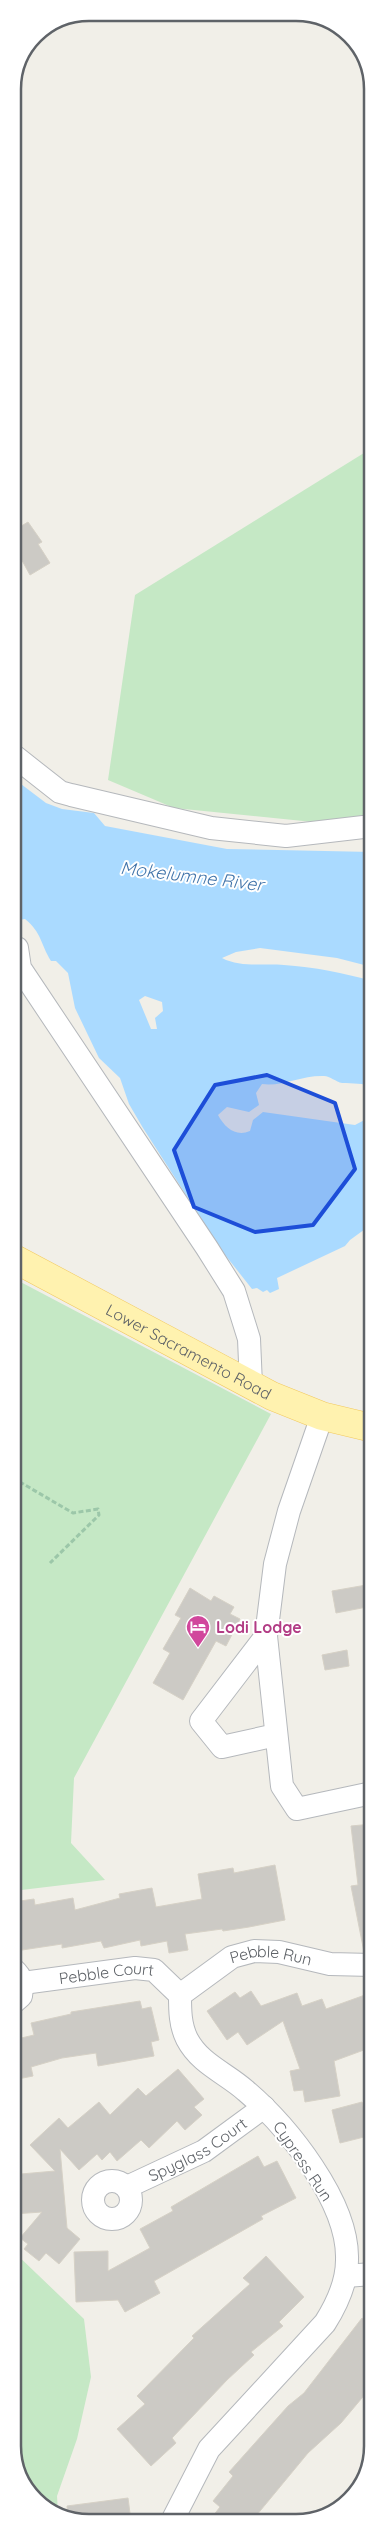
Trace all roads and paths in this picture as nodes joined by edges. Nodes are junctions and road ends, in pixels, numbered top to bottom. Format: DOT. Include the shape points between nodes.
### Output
graph roads {
  1 [pos="21,762"];
  2 [pos="364,827"];
  3 [pos="21,969"];
  4 [pos="21,1262"];
  5 [pos="250,1385"];
  6 [pos="322,1416"];
  7 [pos="364,1426"];
  8 [pos="21,1483"];
  9 [pos="50,1564"];
  10 [pos="266,1636"];
  11 [pos="276,1735"];
  12 [pos="364,1796"];
  13 [pos="364,1965"];
  14 [pos="21,1976"];
  15 [pos="180,1994"];
  16 [pos="264,2107"];
  17 [pos="127,2187"];
  18 [pos="364,2275"];
  19 [pos="346,2276"];
  20 [pos="176,2514"];
  1 -- 2 [label="street" via="60,792 211,828 286,836"];
  3 -- 5 [label="street" via="234,1291 249,1339"];
  4 -- 5 [label="main road, Lower Sacramento Road"];
  5 -- 6 [label="main road, Lower Sacramento Road"];
  6 -- 7 [label="main road, Lower Sacramento Road"];
  6 -- 10 [label="street" via="294,1495 275,1564"];
  8 -- 9 [label="path" via="73,1513 94,1508 99,1512 95,1520"];
  10 -- 11 [label="street"];
  10 -- 11 [label="street" via="201,1721 222,1747"];
  11 -- 12 [label="street" via="282,1786 297,1809"];
  13 -- 15 [label="street, Pebble Run" via="330,1964 279,1952 254,1950 232,1957"];
  14 -- 15 [label="street, Pebble Court" via="135,1968 154,1970"];
  15 -- 16 [label="street, Cypress Run" via="183,2030 194,2050 212,2068"];
  16 -- 17 [label="street, Spyglass Court" via="204,2151"];
  16 -- 19 [label="street, Cypress Run" via="316,2173 334,2205 345,2240"];
  18 -- 19 [label="street"];
  19 -- 20 [label="street, Cypress Run" via="338,2299 318,2332 209,2449"];
}
